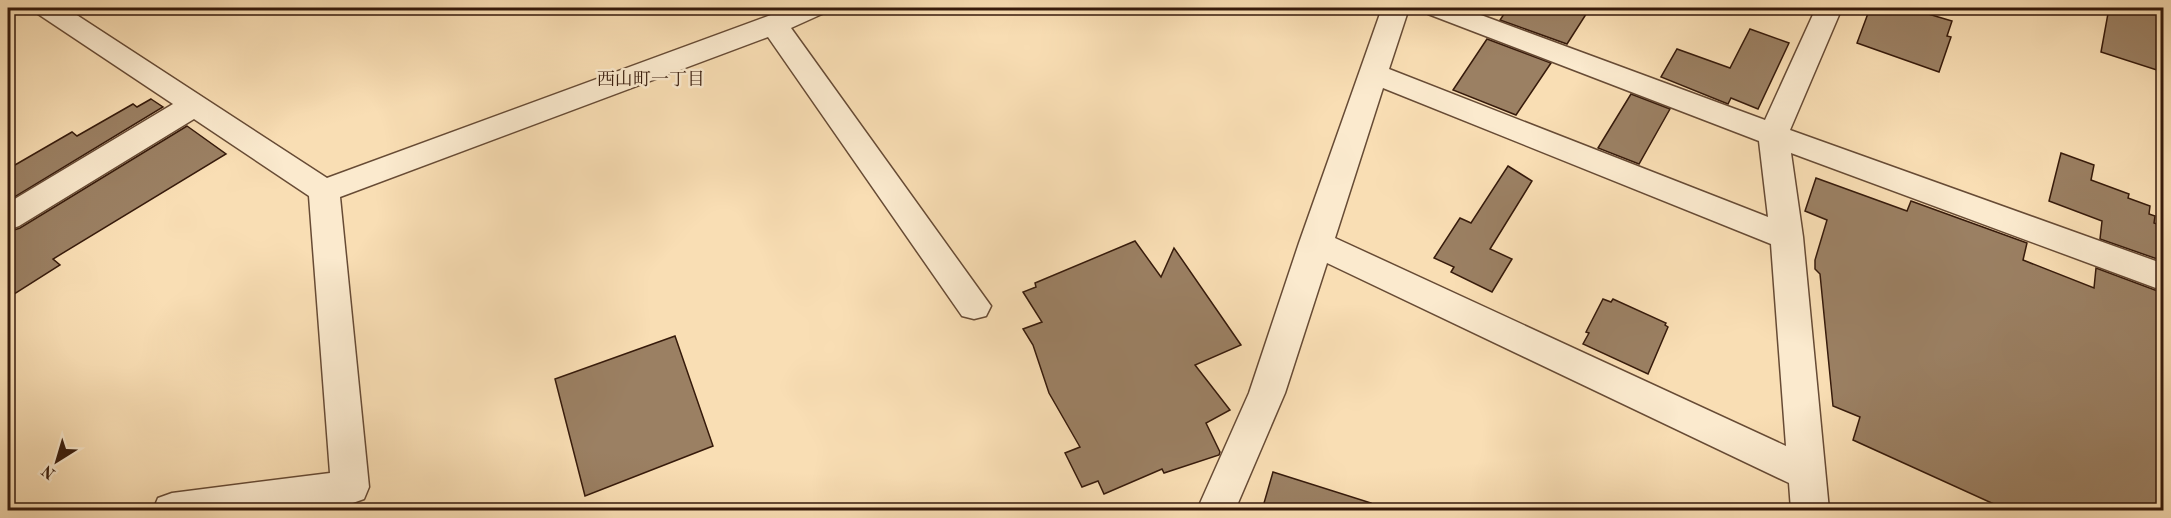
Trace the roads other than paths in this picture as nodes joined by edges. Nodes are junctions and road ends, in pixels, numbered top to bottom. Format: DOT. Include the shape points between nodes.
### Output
graph roads {
  1 [pos="48,8"];
  2 [pos="812,8"];
  3 [pos="1438,8"];
  4 [pos="1829,8"];
  5 [pos="1389,9"];
  6 [pos="774,25"];
  7 [pos="1375,74"];
  8 [pos="194,105"];
  9 [pos="1773,135"];
  10 [pos="324,191"];
  11 [pos="8,218"];
  12 [pos="1787,237"];
  13 [pos="1315,243"];
  14 [pos="2163,278"];
  15 [pos="974,306"];
  16 [pos="1806,473"];
  17 [pos="172,510"];
  18 [pos="1216,510"];
  19 [pos="1810,510"];
  1 -- 8 [label="street"];
  2 -- 6 [label="street"];
  3 -- 9 [label="street"];
  4 -- 9 [label="street"];
  5 -- 7 [label="street"];
  6 -- 10 [label="street"];
  6 -- 15 [label="street"];
  7 -- 12 [label="street"];
  7 -- 13 [label="street"];
  8 -- 10 [label="street"];
  8 -- 11 [label="street"];
  9 -- 12 [label="street"];
  9 -- 14 [label="street"];
  10 -- 17 [label="street" via="350,487"];
  12 -- 16 [label="street"];
  13 -- 16 [label="street"];
  13 -- 18 [label="street" via="1267,393"];
  16 -- 19 [label="street"];
}
